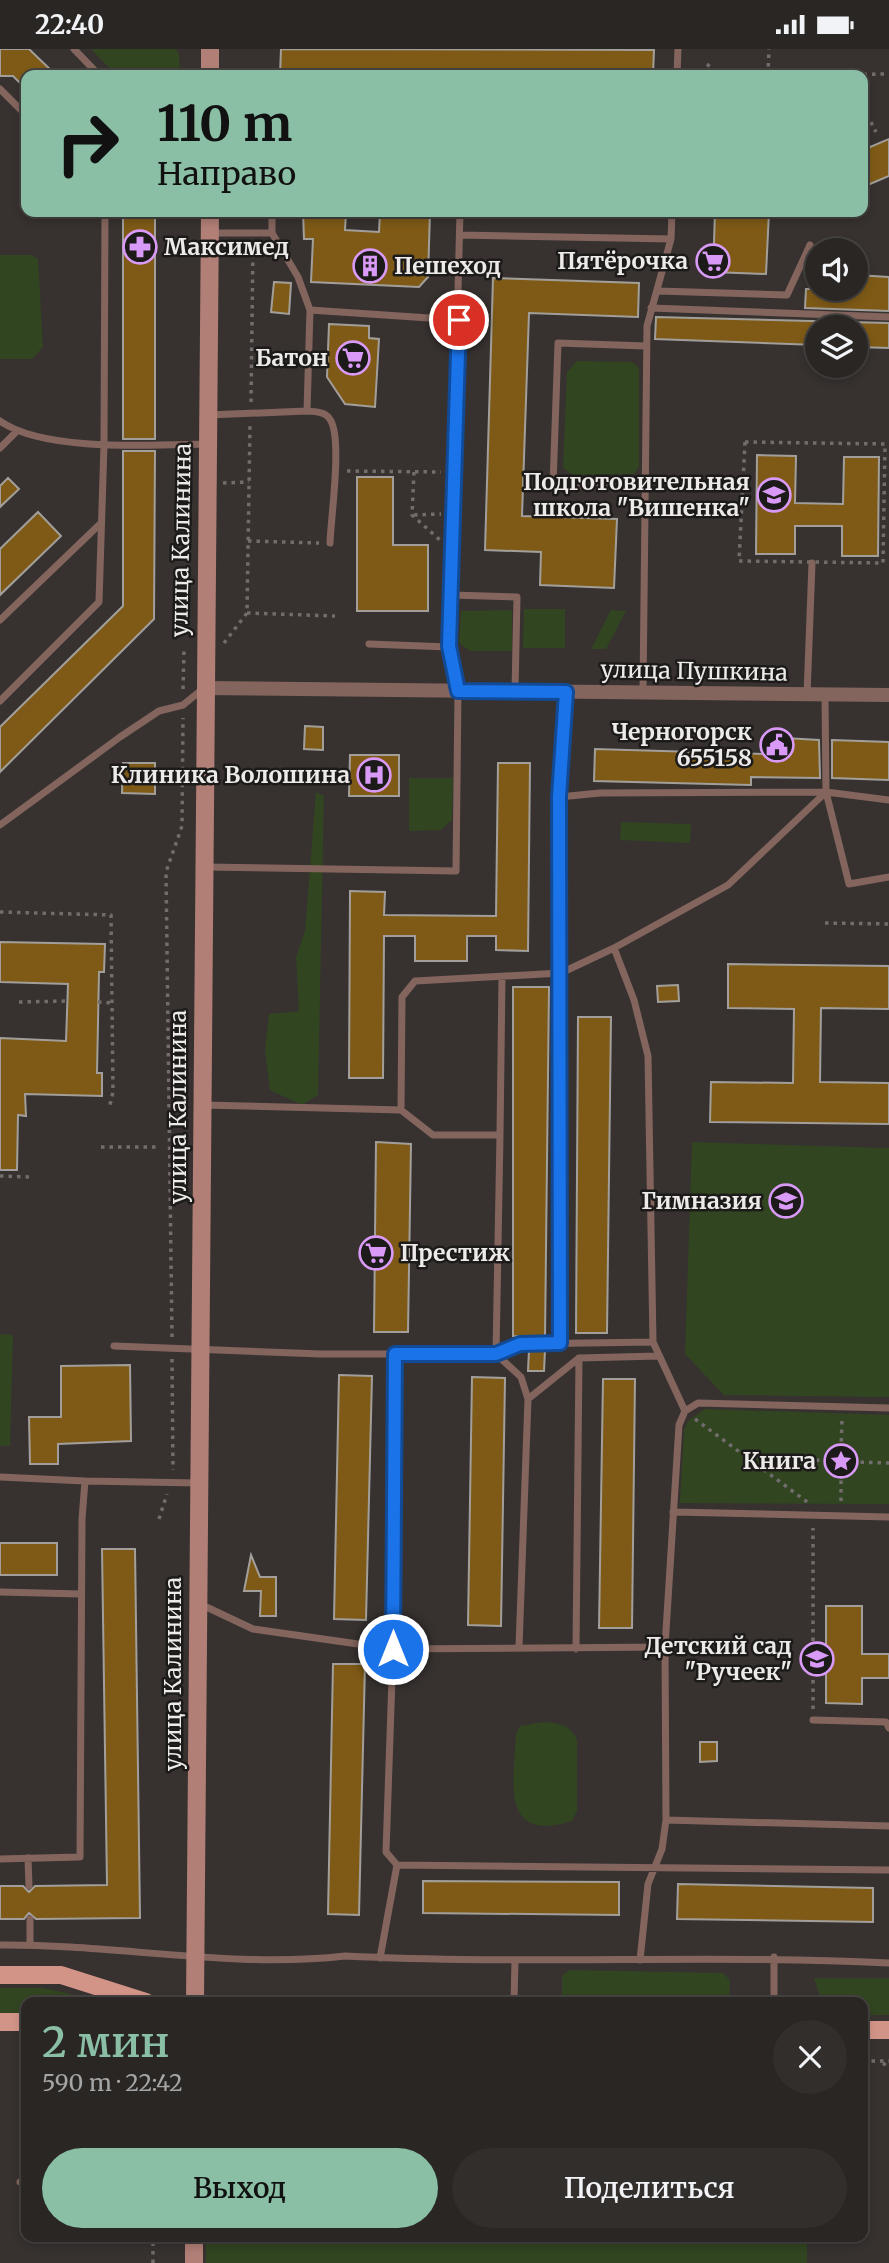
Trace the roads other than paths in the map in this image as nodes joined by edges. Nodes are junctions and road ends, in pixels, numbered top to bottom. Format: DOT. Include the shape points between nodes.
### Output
graph roads {
  1 [pos="74,49"];
  2 [pos="210,49"];
  3 [pos="678,49"];
  4 [pos="94,70"];
  5 [pos="210,70"];
  6 [pos="677,70"];
  7 [pos="0,89"];
  8 [pos="21,110"];
  9 [pos="105,217"];
  10 [pos="210,217"];
  11 [pos="272,217"];
  12 [pos="460,217"];
  13 [pos="672,217"];
  14 [pos="210,233"];
  15 [pos="272,233"];
  16 [pos="460,236"];
  17 [pos="671,239"];
  18 [pos="805,256"];
  19 [pos="658,291"];
  20 [pos="651,307"];
  21 [pos="310,310"];
  22 [pos="889,317"];
  23 [pos="459,320"];
  24 [pos="646,346"];
  25 [pos="307,411"];
  26 [pos="207,415"];
  27 [pos="0,421"];
  28 [pos="16,432"];
  29 [pos="207,444"];
  30 [pos="104,445"];
  31 [pos="0,448"];
  32 [pos="644,487"];
  33 [pos="100,524"];
  34 [pos="330,543"];
  35 [pos="812,563"];
  36 [pos="451,595"];
  37 [pos="0,620"];
  38 [pos="369,644"];
  39 [pos="449,646"];
  40 [pos="204,688"];
  41 [pos="458,691"];
  42 [pos="515,692"];
  43 [pos="566,692"];
  44 [pos="643,693"];
  45 [pos="807,695"];
  46 [pos="825,695"];
  47 [pos="889,695"];
  48 [pos="0,701"];
  49 [pos="826,792"];
  50 [pos="559,797"];
  51 [pos="889,800"];
  52 [pos="0,825"];
  53 [pos="203,867"];
  54 [pos="889,877"];
  55 [pos="614,948"];
  56 [pos="561,973"];
  57 [pos="502,977"];
  58 [pos="203,1105"];
  59 [pos="401,1109"];
  60 [pos="500,1135"];
  61 [pos="653,1342"];
  62 [pos="560,1343"];
  63 [pos="114,1346"];
  64 [pos="199,1352"];
  65 [pos="395,1354"];
  66 [pos="496,1354"];
  67 [pos="658,1356"];
  68 [pos="579,1358"];
  69 [pos="528,1399"];
  70 [pos="889,1408"];
  71 [pos="685,1411"];
  72 [pos="0,1477"];
  73 [pos="85,1481"];
  74 [pos="198,1483"];
  75 [pos="673,1512"];
  76 [pos="889,1517"];
  77 [pos="0,1592"];
  78 [pos="81,1594"];
  79 [pos="197,1602"];
  80 [pos="519,1647"];
  81 [pos="665,1647"];
  82 [pos="393,1649"];
  83 [pos="576,1649"];
  84 [pos="813,1720"];
  85 [pos="889,1728"];
  86 [pos="666,1820"];
  87 [pos="889,1826"];
  88 [pos="28,1858"];
  89 [pos="0,1859"];
  90 [pos="397,1865"];
  91 [pos="653,1867"];
  92 [pos="889,1870"];
  93 [pos="29,1886"];
  94 [pos="30,1919"];
  95 [pos="0,1945"];
  96 [pos="30,1945"];
  97 [pos="774,1957"];
  98 [pos="196,1958"];
  99 [pos="380,1958"];
  100 [pos="515,1960"];
  101 [pos="640,1961"];
  102 [pos="889,1963"];
  103 [pos="0,1975"];
  104 [pos="130,1997"];
  105 [pos="195,1997"];
  106 [pos="514,1997"];
  107 [pos="774,1997"];
  108 [pos="0,2022"];
  109 [pos="21,2022"];
  110 [pos="868,2029"];
  111 [pos="889,2030"];
  112 [pos="194,2242"];
  113 [pos="194,2263"];
  1 -- 4 [label="lane"];
  2 -- 5 [label="main road"];
  3 -- 6 [label="lane"];
  7 -- 8 [label="lane"];
  9 -- 30 [label="lane"];
  10 -- 14 [label="main road, улица Калинина"];
  11 -- 15 [label="lane"];
  12 -- 16 [label="lane"];
  13 -- 17 [label="lane"];
  14 -- 15 [label="lane"];
  14 -- 26 [label="main road, улица Калинина"];
  15 -- 21 [label="lane" via="299,277"];
  16 -- 17 [label="lane"];
  16 -- 23 [label="lane"];
  17 -- 19 [label="lane"];
  18 -- 19 [label="lane" via="787,295"];
  19 -- 20 [label="lane"];
  20 -- 22 [label="lane"];
  20 -- 24 [label="lane"];
  21 -- 23 [label="lane"];
  21 -- 25 [label="lane"];
  23 -- 36 [label="lane"];
  24 -- 32 [label="lane"];
  24 -- 32 [label="lane" via="558,344 553,485"];
  25 -- 26 [label="lane"];
  25 -- 34 [label="lane" via="331,419 335,436"];
  26 -- 29 [label="main road, улица Калинина"];
  27 -- 28 [label="lane"];
  28 -- 30 [label="lane"];
  28 -- 31 [label="lane"];
  29 -- 30 [label="lane"];
  29 -- 40 [label="main road, улица Калинина"];
  30 -- 33 [label="lane"];
  32 -- 44 [label="lane"];
  33 -- 37 [label="lane"];
  33 -- 48 [label="lane" via="99,602"];
  35 -- 45 [label="lane"];
  36 -- 39 [label="lane"];
  36 -- 42 [label="lane" via="517,597"];
  38 -- 39 [label="lane"];
  39 -- 41 [label="lane"];
  40 -- 41 [label="street, улица Пушкина"];
  40 -- 52 [label="lane" via="183,705 159,711"];
  40 -- 53 [label="main road, улица Калинина"];
  41 -- 42 [label="street, улица Пушкина"];
  41 -- 53 [label="lane" via="456,871"];
  42 -- 43 [label="street, улица Пушкина"];
  43 -- 44 [label="street, улица Пушкина"];
  43 -- 50 [label="lane"];
  44 -- 45 [label="street, улица Пушкина"];
  45 -- 46 [label="street, улица Пушкина"];
  46 -- 47 [label="street, улица Пушкина"];
  46 -- 49 [label="lane"];
  49 -- 50 [label="lane"];
  49 -- 51 [label="lane"];
  49 -- 54 [label="lane" via="849,884"];
  49 -- 55 [label="lane" via="728,885"];
  50 -- 56 [label="lane"];
  53 -- 58 [label="main road, улица Калинина"];
  55 -- 56 [label="lane"];
  55 -- 61 [label="lane" via="648,1056"];
  56 -- 57 [label="lane"];
  56 -- 62 [label="lane"];
  57 -- 59 [label="lane" via="415,981 402,997"];
  57 -- 60 [label="lane"];
  58 -- 59 [label="lane"];
  58 -- 64 [label="main road, улица Калинина"];
  59 -- 60 [label="lane" via="433,1135"];
  60 -- 66 [label="lane"];
  61 -- 62 [label="lane"];
  61 -- 67 [label="lane"];
  62 -- 66 [label="lane" via="520,1344"];
  63 -- 64 [label="lane" via="172,1346"];
  64 -- 65 [label="lane"];
  64 -- 74 [label="main road, улица Калинина"];
  65 -- 66 [label="lane"];
  65 -- 82 [label="lane"];
  66 -- 69 [label="lane" via="521,1377"];
  67 -- 68 [label="lane"];
  67 -- 71 [label="lane"];
  68 -- 69 [label="lane"];
  68 -- 83 [label="lane"];
  69 -- 80 [label="lane"];
  70 -- 71 [label="lane" via="698,1403"];
  71 -- 75 [label="lane" via="679,1425"];
  72 -- 73 [label="lane"];
  73 -- 74 [label="lane"];
  73 -- 78 [label="lane"];
  74 -- 79 [label="main road, улица Калинина"];
  75 -- 76 [label="lane"];
  75 -- 81 [label="lane"];
  77 -- 78 [label="lane"];
  78 -- 88 [label="lane" via="80,1857"];
  79 -- 82 [label="lane" via="253,1629"];
  79 -- 98 [label="main road, улица Калинина"];
  80 -- 82 [label="lane"];
  80 -- 83 [label="lane"];
  81 -- 83 [label="lane"];
  81 -- 86 [label="lane"];
  82 -- 90 [label="lane" via="386,1852"];
  84 -- 85 [label="lane" via="886,1722"];
  86 -- 87 [label="lane"];
  86 -- 91 [label="lane" via="662,1849"];
  88 -- 89 [label="lane"];
  88 -- 93 [label="lane"];
  90 -- 91 [label="lane"];
  90 -- 99 [label="lane"];
  91 -- 92 [label="lane"];
  91 -- 101 [label="lane"];
  94 -- 96 [label="lane"];
  95 -- 96 [label="lane"];
  96 -- 98 [label="lane"];
  97 -- 101 [label="lane"];
  97 -- 102 [label="lane"];
  97 -- 107 [label="lane"];
  98 -- 99 [label="lane"];
  98 -- 105 [label="main road, улица Калинина"];
  99 -- 100 [label="lane"];
  100 -- 101 [label="lane"];
  100 -- 106 [label="lane"];
  103 -- 104 [label="main road" via="61,1975"];
  108 -- 109 [label="main road"];
  110 -- 111 [label="main road"];
  112 -- 113 [label="main road"];
}
